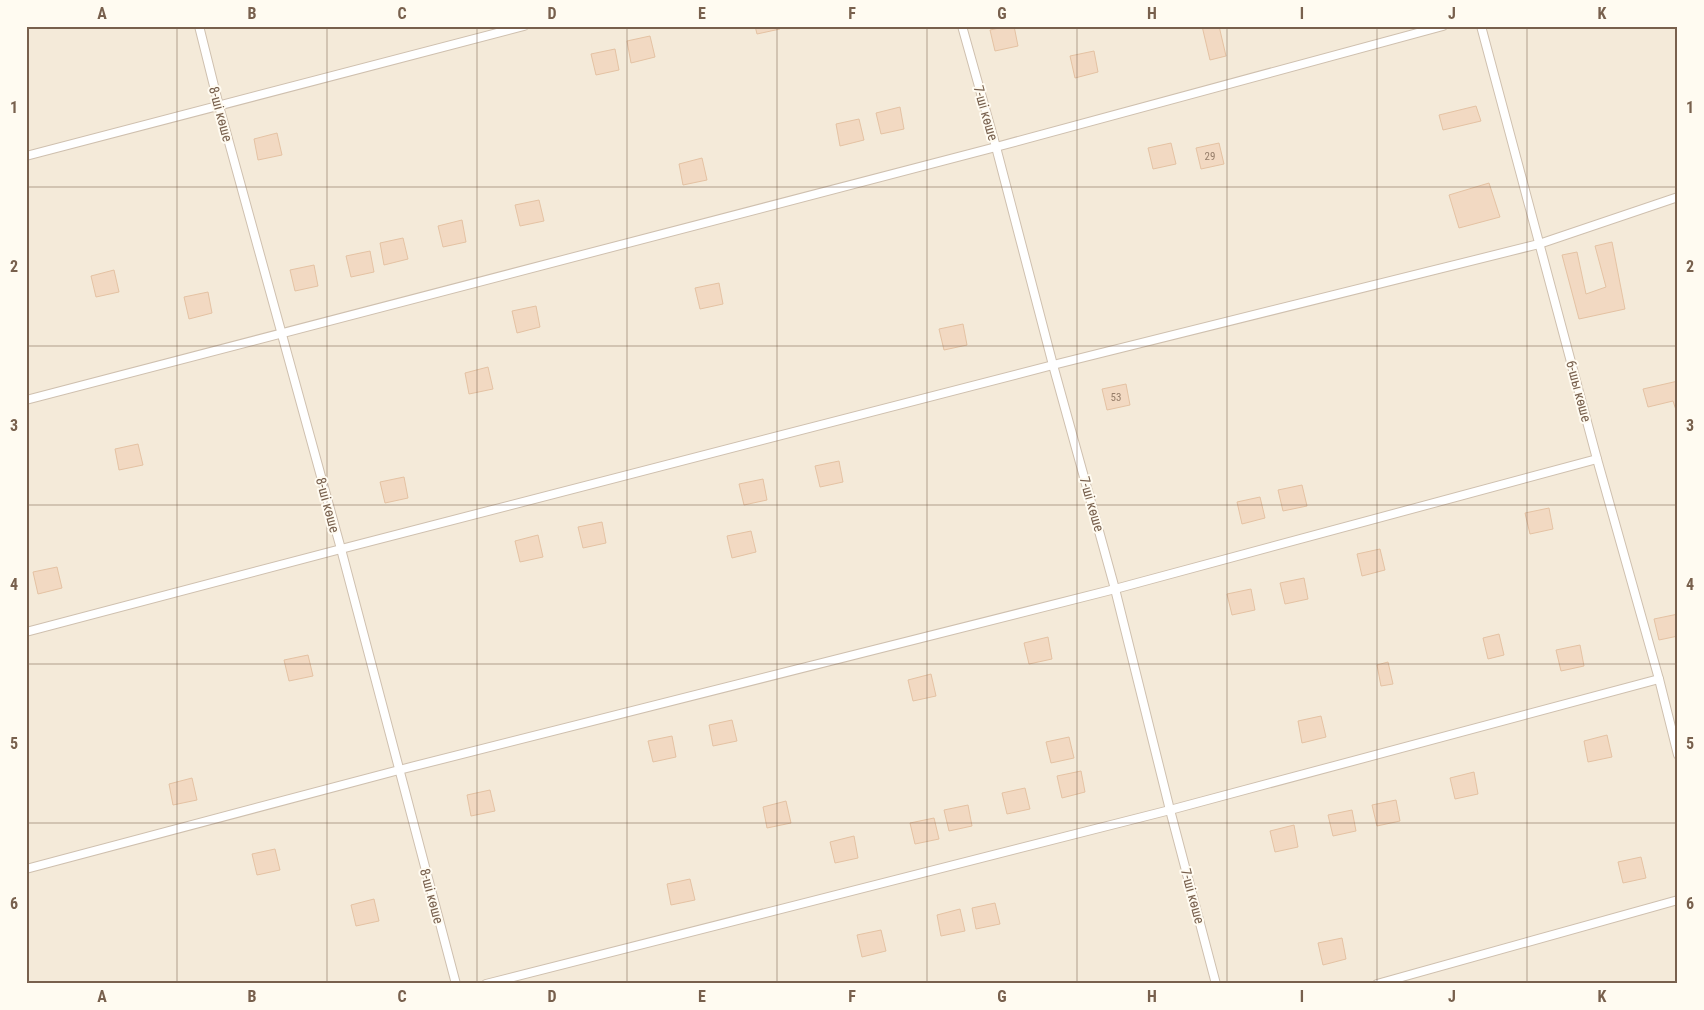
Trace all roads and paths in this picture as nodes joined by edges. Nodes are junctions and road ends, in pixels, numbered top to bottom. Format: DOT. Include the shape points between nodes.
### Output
graph roads {
  1 [pos="199,26"];
  2 [pos="524,26"];
  3 [pos="962,26"];
  4 [pos="1443,26"];
  5 [pos="1481,26"];
  6 [pos="219,106"];
  7 [pos="996,147"];
  8 [pos="26,156"];
  9 [pos="1678,197"];
  10 [pos="1539,244"];
  11 [pos="281,333"];
  12 [pos="1053,366"];
  13 [pos="26,400"];
  14 [pos="1597,459"];
  15 [pos="341,549"];
  16 [pos="1115,589"];
  17 [pos="26,632"];
  18 [pos="1658,679"];
  19 [pos="1678,755"];
  20 [pos="399,770"];
  21 [pos="1170,810"];
  22 [pos="26,869"];
  23 [pos="1678,900"];
  24 [pos="456,984"];
  25 [pos="486,984"];
  26 [pos="1216,984"];
  27 [pos="1377,984"];
  1 -- 6 [label="lane, 8-ші көше"];
  2 -- 6 [label="lane"];
  3 -- 7 [label="lane, 7-ші көше"];
  4 -- 7 [label="lane"];
  5 -- 10 [label="lane, 6-шы көше"];
  6 -- 8 [label="lane"];
  6 -- 11 [label="lane, 8-ші көше"];
  7 -- 11 [label="lane"];
  7 -- 12 [label="lane, 7-ші көше"];
  9 -- 10 [label="lane"];
  10 -- 12 [label="lane"];
  10 -- 14 [label="lane, 6-шы көше"];
  11 -- 13 [label="lane"];
  11 -- 15 [label="lane, 8-ші көше"];
  12 -- 15 [label="lane"];
  12 -- 16 [label="lane, 7-ші көше"];
  14 -- 16 [label="lane"];
  14 -- 18 [label="lane, 6-шы көше"];
  15 -- 17 [label="lane"];
  15 -- 20 [label="lane, 8-ші көше"];
  16 -- 20 [label="lane"];
  16 -- 21 [label="lane, 7-ші көше"];
  18 -- 19 [label="lane, 6-шы көше"];
  18 -- 21 [label="lane"];
  20 -- 22 [label="lane"];
  20 -- 24 [label="lane, 8-ші көше"];
  21 -- 25 [label="lane"];
  21 -- 26 [label="lane, 7-ші көше"];
  23 -- 27 [label="lane"];
}
